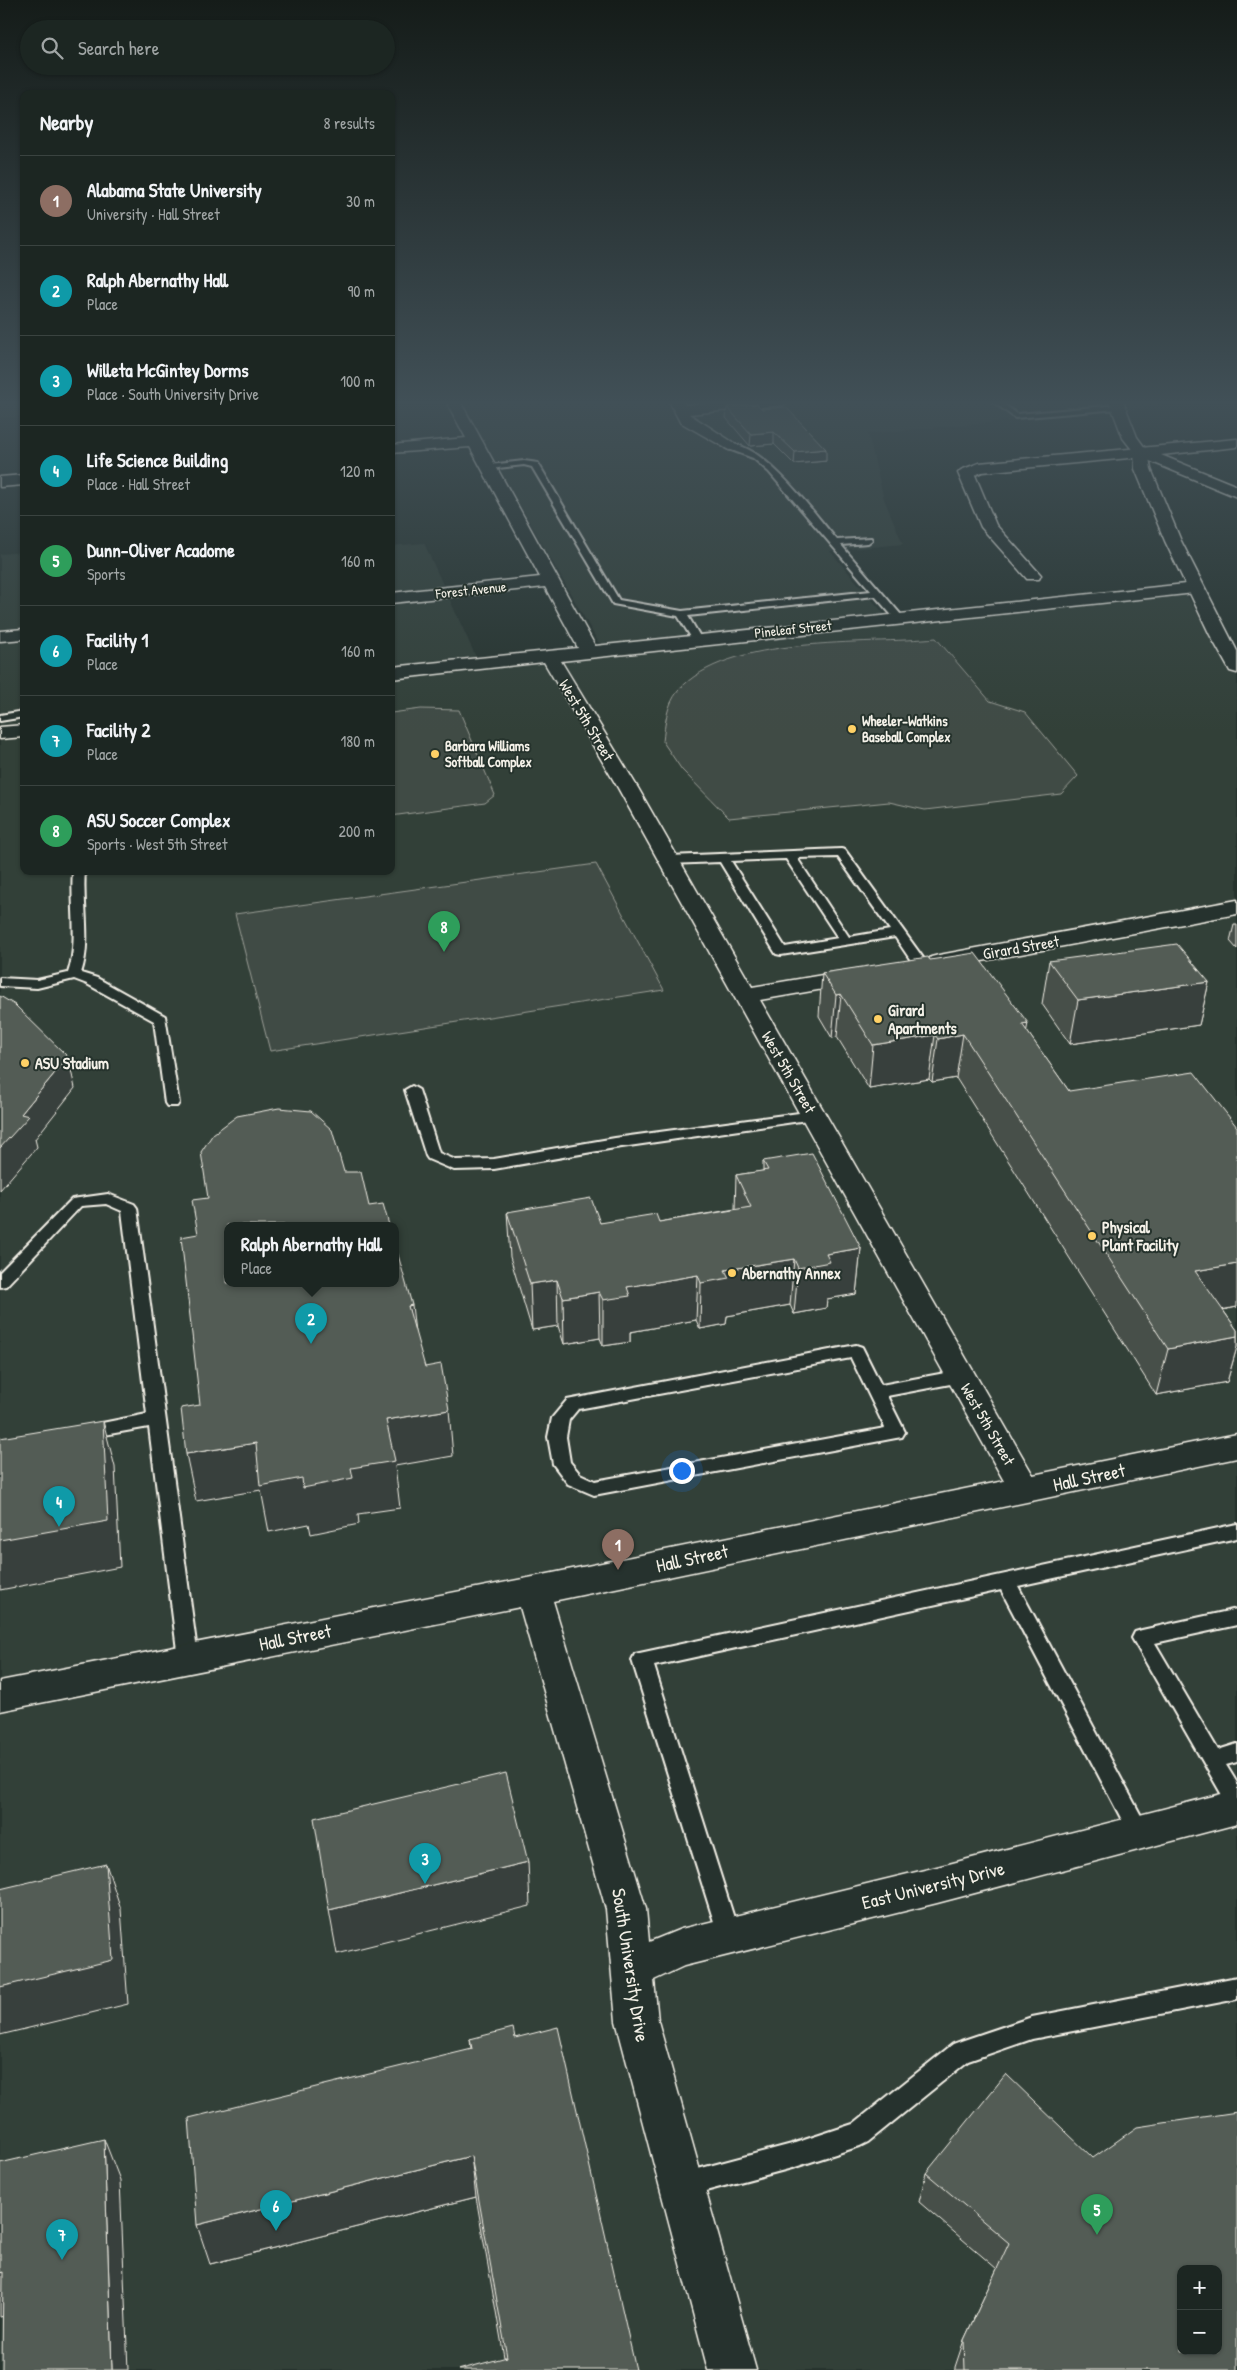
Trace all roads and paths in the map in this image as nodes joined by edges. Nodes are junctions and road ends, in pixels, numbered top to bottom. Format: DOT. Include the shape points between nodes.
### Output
graph roads {
  1 [pos="513,512"];
  2 [pos="563,512"];
  3 [pos="807,512"];
  4 [pos="982,512"];
  5 [pos="1162,512"];
  6 [pos="868,540"];
  7 [pos="834,543"];
  8 [pos="1033,575"];
  9 [pos="551,581"];
  10 [pos="1195,588"];
  11 [pos="877,593"];
  12 [pos="395,598"];
  13 [pos="682,614"];
  14 [pos="899,618"];
  15 [pos="20,634"];
  16 [pos="0,636"];
  17 [pos="696,640"];
  18 [pos="589,652"];
  19 [pos="549,656"];
  20 [pos="1235,659"];
  21 [pos="395,673"];
  22 [pos="20,715"];
  23 [pos="0,718"];
  24 [pos="20,731"];
  25 [pos="0,733"];
  26 [pos="789,855"];
  27 [pos="722,857"];
  28 [pos="669,860"];
  29 [pos="79,875"];
  30 [pos="1237,907"];
  31 [pos="898,932"];
  32 [pos="846,940"];
  33 [pos="921,965"];
  34 [pos="74,975"];
  35 [pos="0,982"];
  36 [pos="746,995"];
  37 [pos="412,1090"];
  38 [pos="172,1104"];
  39 [pos="814,1115"];
  40 [pos="0,1282"];
  41 [pos="961,1376"];
  42 [pos="876,1392"];
  43 [pos="156,1419"];
  44 [pos="68,1436"];
  45 [pos="1237,1446"];
  46 [pos="1025,1490"];
  47 [pos="1237,1531"];
  48 [pos="1006,1581"];
  49 [pos="533,1591"];
  50 [pos="1235,1621"];
  51 [pos="188,1658"];
  52 [pos="0,1696"];
  53 [pos="1237,1753"];
  54 [pos="1212,1760"];
  55 [pos="1237,1802"];
  56 [pos="1237,1807"];
  57 [pos="1139,1832"];
  58 [pos="729,1936"];
  59 [pos="632,1970"];
  60 [pos="1237,1988"];
  61 [pos="682,2185"];
  62 [pos="732,2370"];
  1 -- 9 [label="street"];
  2 -- 13 [label="lane" via="616,602"];
  3 -- 7 [label="lane"];
  4 -- 8 [label="street" via="989,528"];
  5 -- 10 [label="street"];
  6 -- 7 [label="lane"];
  7 -- 11 [label="lane"];
  9 -- 12 [label="street, Forest Avenue"];
  9 -- 18 [label="street"];
  10 -- 14 [label="street, Pineleaf Street"];
  10 -- 20 [label="street"];
  11 -- 13 [label="lane"];
  11 -- 14 [label="lane"];
  13 -- 17 [label="lane"];
  14 -- 17 [label="street, Pineleaf Street"];
  15 -- 16 [label="street"];
  17 -- 18 [label="street, Pineleaf Street"];
  18 -- 19 [label="street, Pineleaf Street"];
  19 -- 21 [label="street, Pineleaf Street"];
  19 -- 28 [label="street, West 5th Street"];
  22 -- 23 [label="lane"];
  24 -- 25 [label="street"];
  26 -- 27 [label="lane"];
  26 -- 31 [label="lane" via="841,853"];
  26 -- 32 [label="lane"];
  27 -- 28 [label="lane"];
  27 -- 32 [label="lane" via="781,951"];
  28 -- 36 [label="street, West 5th Street"];
  29 -- 34 [label="lane" via="80,958"];
  30 -- 33 [label="street, Girard Street"];
  31 -- 32 [label="lane"];
  31 -- 33 [label="lane"];
  33 -- 36 [label="street, Girard Street"];
  34 -- 35 [label="lane" via="52,983 14,986"];
  34 -- 38 [label="lane" via="92,981 160,1019"];
  36 -- 39 [label="street, West 5th Street"];
  37 -- 39 [label="lane" via="433,1156 454,1165 494,1164"];
  39 -- 41 [label="street, West 5th Street"];
  40 -- 43 [label="lane" via="76,1202 108,1199 129,1208"];
  41 -- 42 [label="lane"];
  41 -- 46 [label="street, West 5th Street"];
  42 -- 42 [label="lane" via="856,1351 573,1404 561,1418 556,1437 562,1464 574,1479 594,1488 896,1432"];
  43 -- 44 [label="lane"];
  43 -- 51 [label="lane"];
  45 -- 46 [label="street, Hall Street"];
  46 -- 49 [label="street, Hall Street"];
  47 -- 48 [label="lane"];
  48 -- 57 [label="lane"];
  48 -- 58 [label="lane" via="642,1660"];
  49 -- 51 [label="street, Hall Street"];
  49 -- 59 [label="street, South University Drive" via="626,1909"];
  50 -- 54 [label="lane" via="1142,1638"];
  51 -- 52 [label="street, Hall Street"];
  53 -- 54 [label="lane"];
  54 -- 55 [label="lane"];
  56 -- 57 [label="street, East University Drive"];
  57 -- 58 [label="street, East University Drive"];
  58 -- 59 [label="street, East University Drive" via="681,1948"];
  59 -- 61 [label="street, South University Drive" via="637,2021"];
  60 -- 61 [label="lane" via="1032,2028 961,2052 860,2134"];
  61 -- 62 [label="street, South University Drive"];
}
